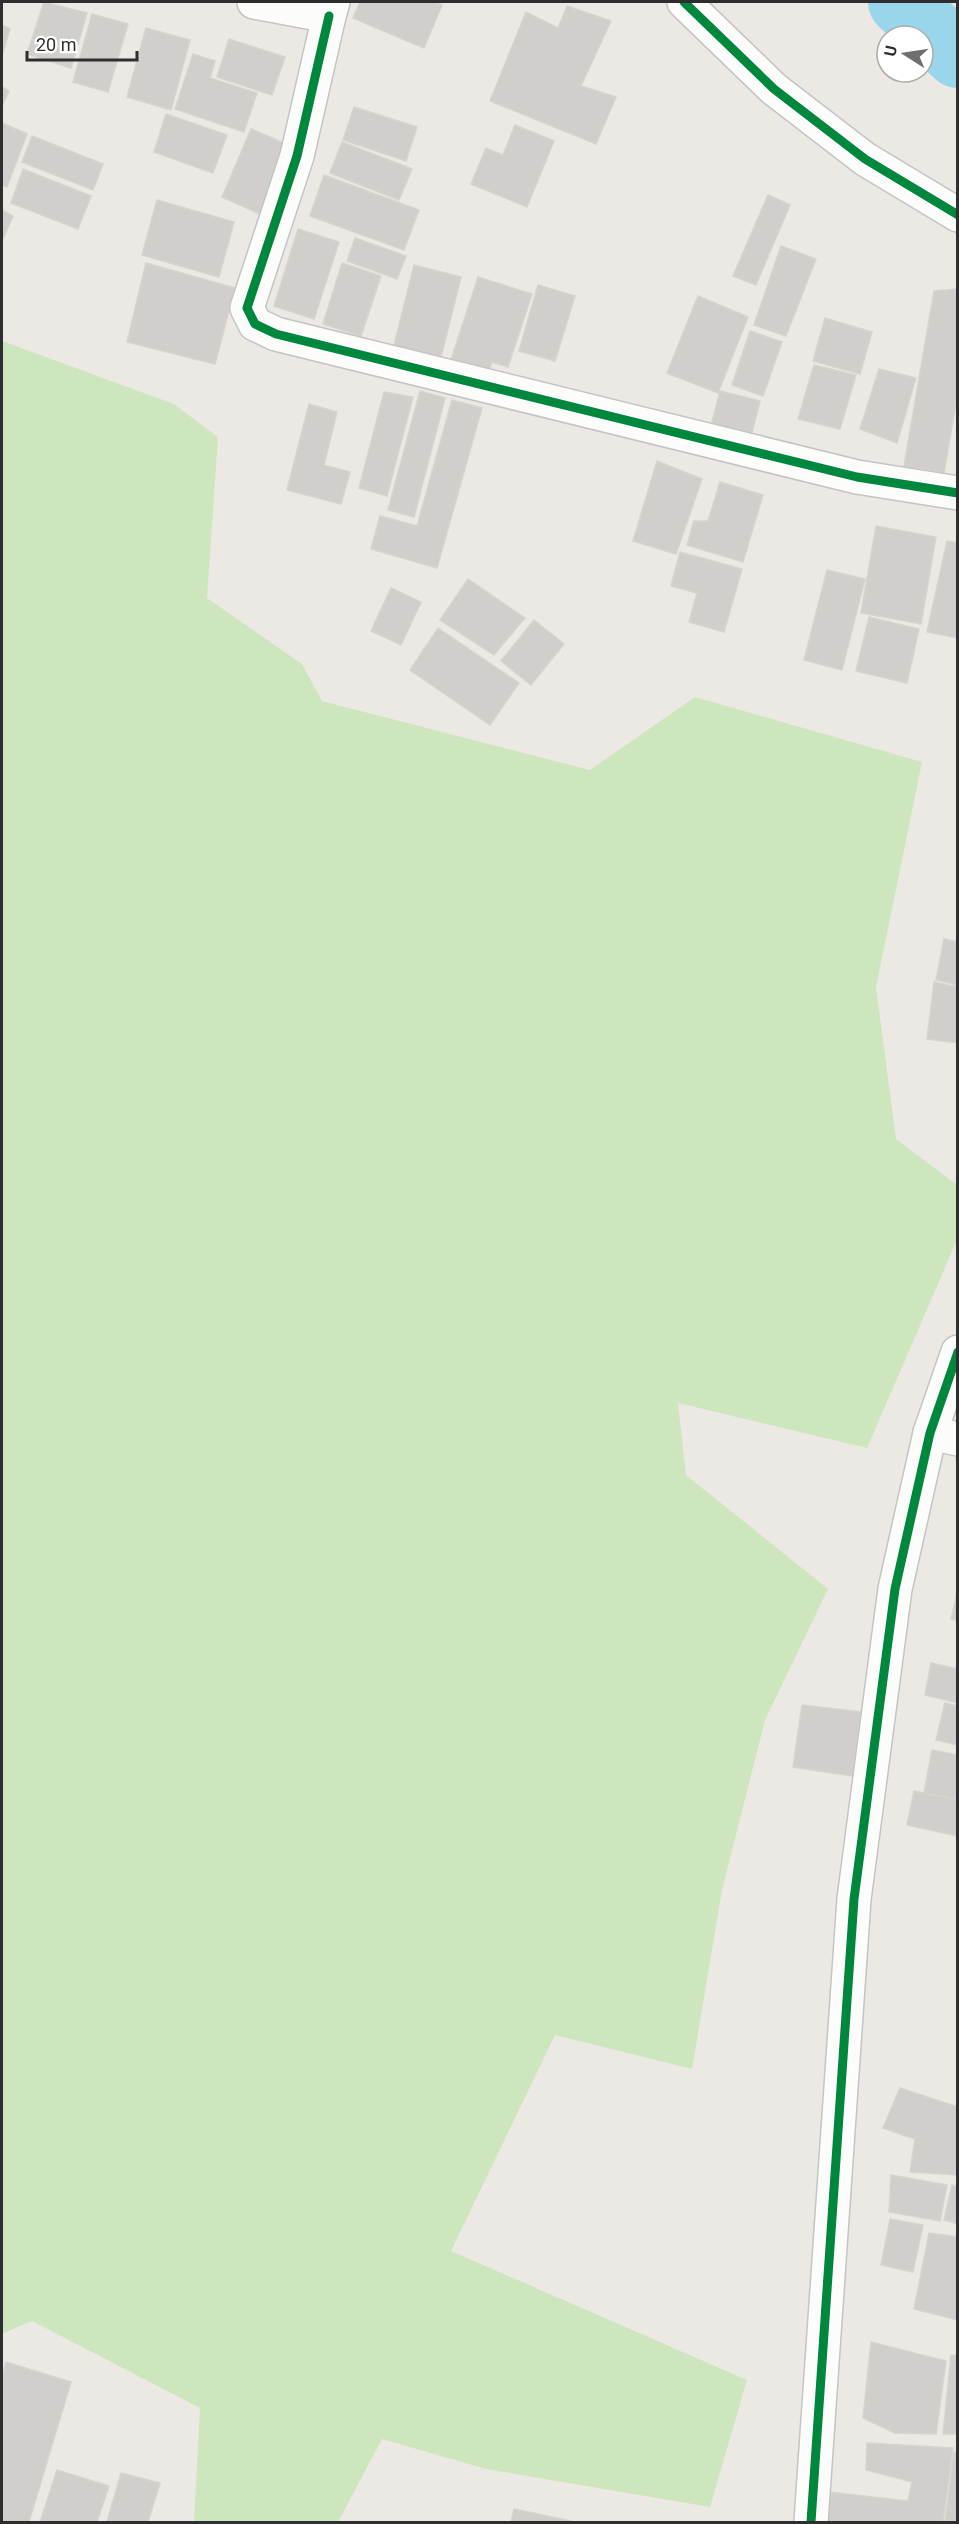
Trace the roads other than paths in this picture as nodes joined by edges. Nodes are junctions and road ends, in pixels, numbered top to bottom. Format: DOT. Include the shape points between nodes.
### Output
graph roads {
  1 [pos="254,2"];
  2 [pos="684,2"];
  3 [pos="331,9"];
  4 [pos="957,215"];
  5 [pos="957,493"];
  6 [pos="957,1352"];
  7 [pos="944,1436"];
  8 [pos="811,2523"];
  1 -- 3 [label="street"];
  2 -- 4 [label="street" via="783,96 865,159"];
  3 -- 5 [label="street" via="297,156 253,287 248,308 255,324 276,334 675,434 857,477"];
  6 -- 7 [label="street"];
  7 -- 8 [label="street" via="895,1588 854,1899"];
}
